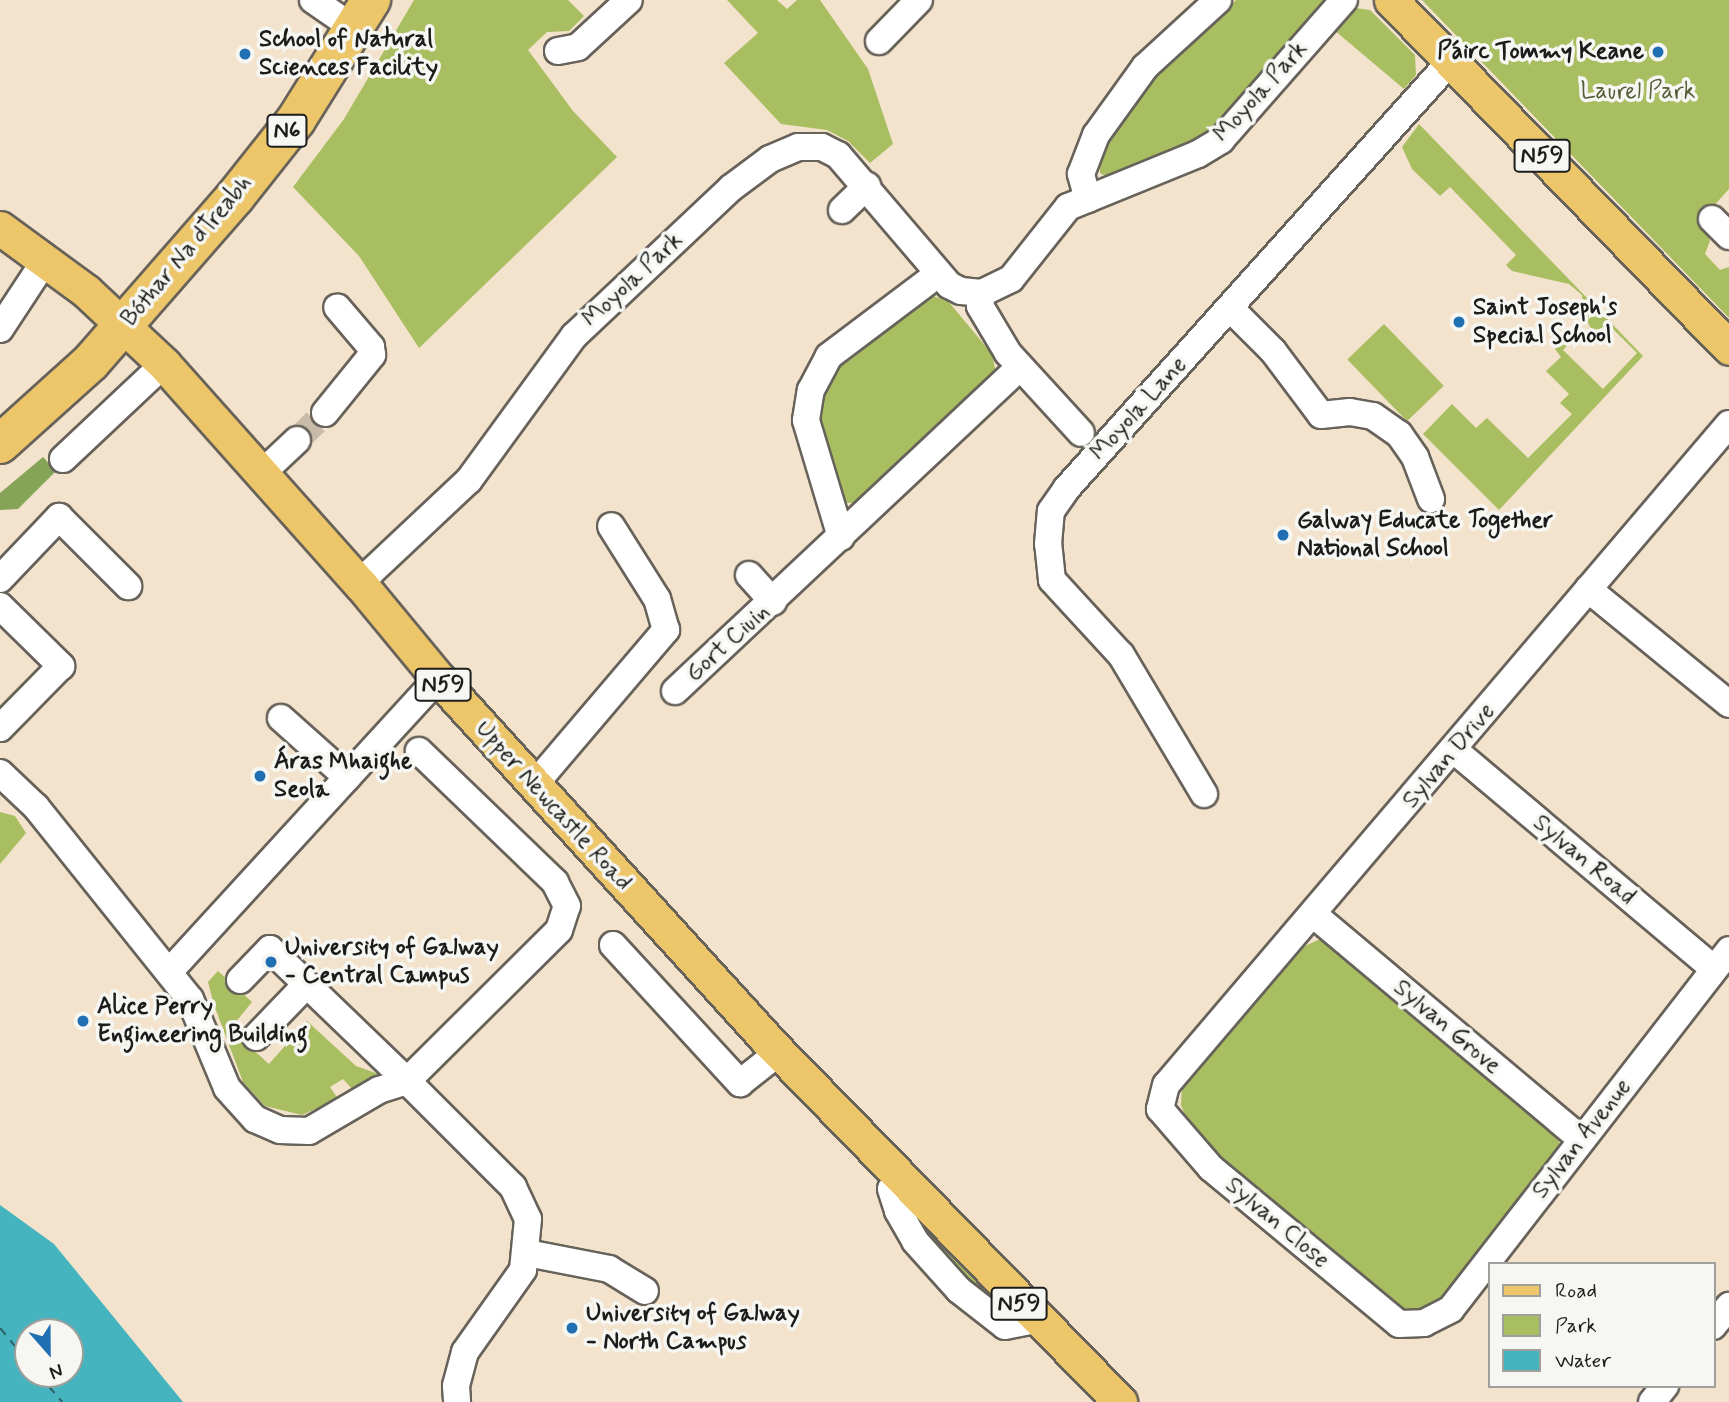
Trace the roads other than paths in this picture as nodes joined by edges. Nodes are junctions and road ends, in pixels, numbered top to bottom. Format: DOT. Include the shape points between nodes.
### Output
graph roads {
  1 [pos="313,0"];
  2 [pos="629,0"];
  3 [pos="919,0"];
  4 [pos="1218,0"];
  5 [pos="1344,0"];
  6 [pos="1391,0"];
  7 [pos="363,15"];
  8 [pos="879,41"];
  9 [pos="558,51"];
  10 [pos="1451,61"];
  11 [pos="867,186"];
  12 [pos="1088,199"];
  13 [pos="842,210"];
  14 [pos="0,229"];
  15 [pos="46,259"];
  16 [pos="938,274"];
  17 [pos="982,293"];
  18 [pos="337,307"];
  19 [pos="1230,308"];
  20 [pos="124,326"];
  21 [pos="0,329"];
  22 [pos="1729,348"];
  23 [pos="164,364"];
  24 [pos="1020,367"];
  25 [pos="325,413"];
  26 [pos="1729,424"];
  27 [pos="1082,433"];
  28 [pos="298,440"];
  29 [pos="0,444"];
  30 [pos="64,459"];
  31 [pos="262,473"];
  32 [pos="1432,499"];
  33 [pos="611,526"];
  34 [pos="841,537"];
  35 [pos="749,575"];
  36 [pos="0,579"];
  37 [pos="128,586"];
  38 [pos="362,586"];
  39 [pos="1588,589"];
  40 [pos="777,599"];
  41 [pos="0,606"];
  42 [pos="438,678"];
  43 [pos="675,691"];
  44 [pos="1729,704"];
  45 [pos="281,718"];
  46 [pos="0,728"];
  47 [pos="1454,750"];
  48 [pos="419,751"];
  49 [pos="0,774"];
  50 [pos="347,776"];
  51 [pos="534,785"];
  52 [pos="1204,794"];
  53 [pos="1314,914"];
  54 [pos="612,945"];
  55 [pos="1722,959"];
  56 [pos="169,972"];
  57 [pos="240,980"];
  58 [pos="306,985"];
  59 [pos="256,1037"];
  60 [pos="778,1052"];
  61 [pos="407,1081"];
  62 [pos="1166,1085"];
  63 [pos="1581,1139"];
  64 [pos="527,1253"];
  65 [pos="645,1291"];
  66 [pos="1729,1306"];
  67 [pos="1429,1321"];
  68 [pos="1715,1324"];
  69 [pos="1663,1388"];
  70 [pos="457,1402"];
  71 [pos="1120,1402"];
  72 [pos="1652,1402"];
  1 -- 7 [label="street"];
  2 -- 9 [label="street" via="578,47"];
  3 -- 8 [label="street"];
  4 -- 12 [label="street" via="1145,67 1096,135 1081,174"];
  5 -- 12 [label="street, Moyola Park" via="1214,145"];
  6 -- 10 [label="main road, N59"];
  7 -- 20 [label="highway, Bóthar Na dTreabh / N6" via="296,120"];
  10 -- 19 [label="street, Moyola Lane"];
  10 -- 22 [label="main road, N59"];
  11 -- 13 [label="street"];
  11 -- 16 [label="street, Moyola Park"];
  11 -- 38 [label="street, Moyola Park" via="850,165 822,147 798,147 756,167 574,336 469,480 371,572"];
  12 -- 17 [label="street, Moyola Park" via="1064,210 1005,285"];
  14 -- 15 [label="main road, Upper Newcastle Road"];
  15 -- 20 [label="main road, Upper Newcastle Road"];
  15 -- 21 [label="street"];
  16 -- 17 [label="street, Moyola Park" via="955,289"];
  16 -- 34 [label="street" via="830,356 811,390 806,420"];
  17 -- 24 [label="street" via="980,306"];
  18 -- 25 [label="street" via="371,346 372,355"];
  19 -- 32 [label="street" via="1273,351 1321,415 1350,412 1373,416 1399,434 1415,457"];
  19 -- 52 [label="street, Moyola Lane" via="1067,488 1051,512 1048,544 1052,580 1121,655"];
  20 -- 23 [label="main road, Upper Newcastle Road / N59"];
  20 -- 29 [label="highway, Bóthar Na dTreabh / N6" via="41,410"];
  23 -- 30 [label="street"];
  23 -- 31 [label="main road, Upper Newcastle Road / N59"];
  24 -- 27 [label="street"];
  24 -- 34 [label="street"];
  26 -- 39 [label="street, Sylvan Drive"];
  28 -- 31 [label="street"];
  31 -- 38 [label="main road, Upper Newcastle Road / N59"];
  33 -- 51 [label="street" via="657,599 666,630"];
  34 -- 40 [label="street"];
  35 -- 40 [label="street"];
  36 -- 37 [label="street" via="59,517"];
  38 -- 42 [label="main road, Upper Newcastle Road / N59"];
  39 -- 44 [label="street"];
  39 -- 47 [label="street, Sylvan Drive"];
  40 -- 43 [label="street, Gort Ciuin"];
  41 -- 46 [label="street" via="61,666"];
  42 -- 50 [label="street"];
  42 -- 51 [label="main road, Upper Newcastle Road / N59"];
  45 -- 50 [label="street"];
  47 -- 53 [label="street, Sylvan Drive"];
  47 -- 55 [label="street, Sylvan Road"];
  48 -- 61 [label="street" via="555,881 567,906 559,930"];
  49 -- 56 [label="street" via="36,807"];
  50 -- 56 [label="street"];
  51 -- 60 [label="main road, Upper Newcastle Road / N59"];
  53 -- 62 [label="street, Sylvan Drive"];
  53 -- 63 [label="street, Sylvan Grove"];
  54 -- 60 [label="street" via="740,1083"];
  55 -- 63 [label="street, Sylvan Avenue"];
  56 -- 61 [label="street" via="190,999 232,1097 268,1125 296,1133 309,1131 379,1090"];
  57 -- 58 [label="street" via="270,949"];
  58 -- 59 [label="street"];
  58 -- 61 [label="street"];
  60 -- 71 [label="main road, Upper Newcastle Road / N59"];
  61 -- 64 [label="street" via="513,1186 528,1219"];
  62 -- 67 [label="street, Sylvan Close" via="1161,1111 1211,1168 1399,1324"];
  63 -- 67 [label="street, Sylvan Avenue" via="1451,1309"];
  64 -- 65 [label="street" via="609,1269"];
  64 -- 70 [label="street" via="516,1284 479,1327 461,1361"];
  66 -- 68 [label="street"];
  69 -- 72 [label="street"];
}
